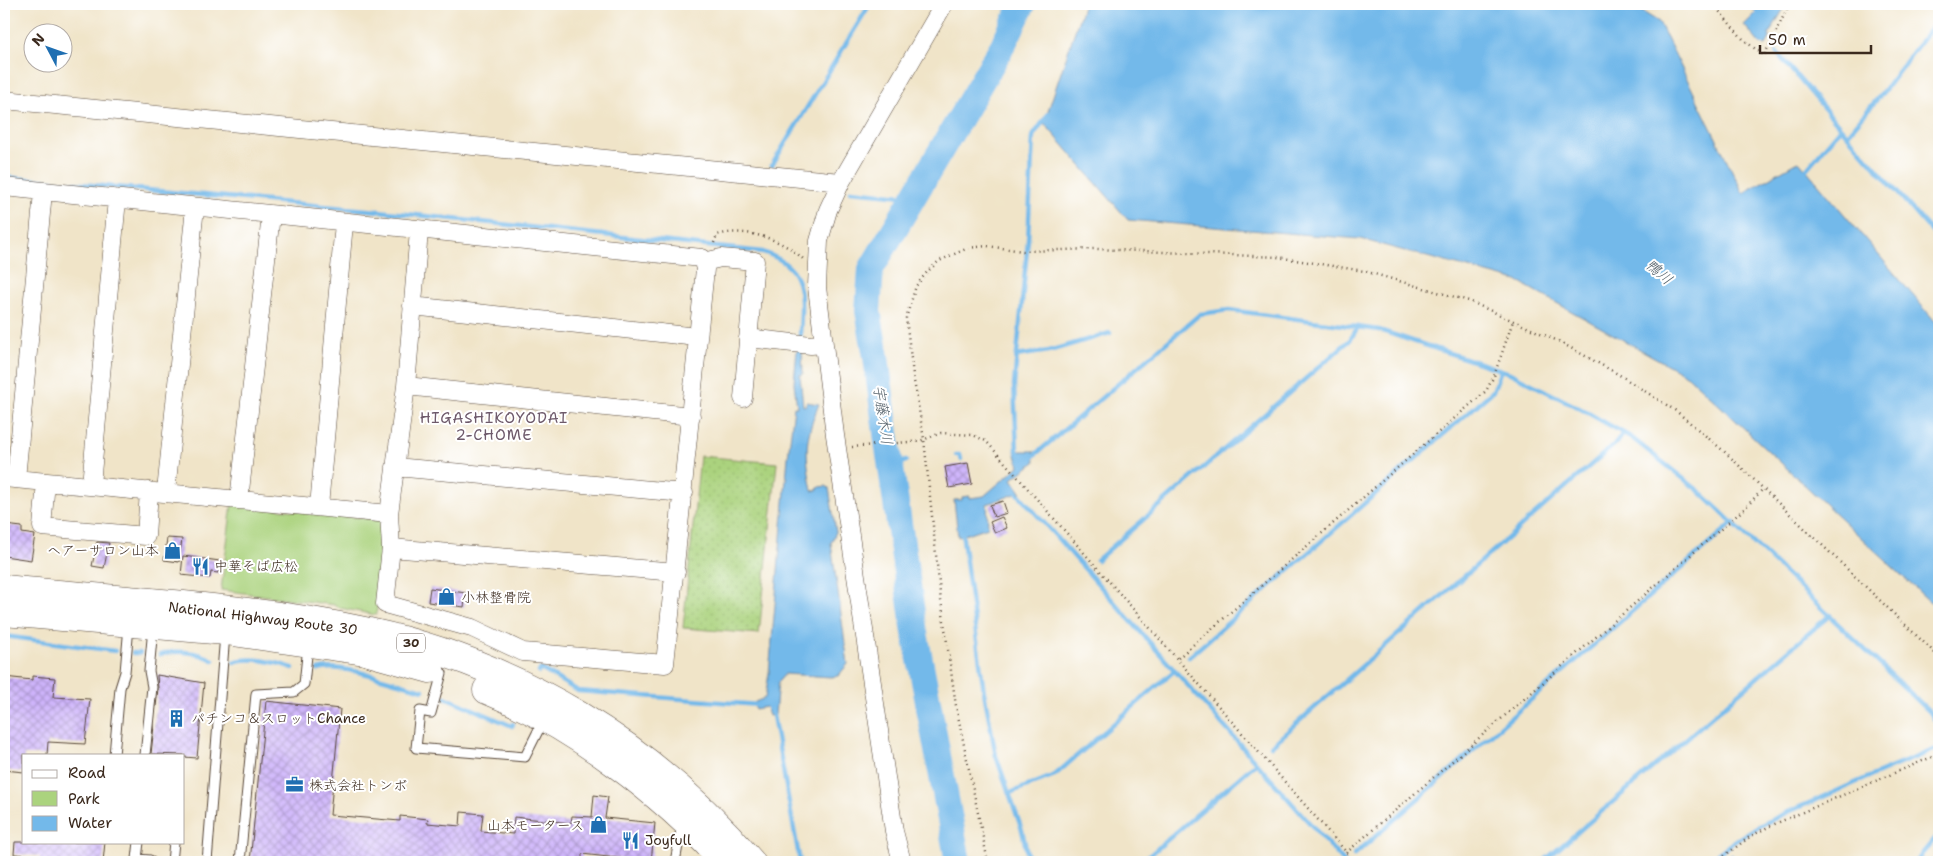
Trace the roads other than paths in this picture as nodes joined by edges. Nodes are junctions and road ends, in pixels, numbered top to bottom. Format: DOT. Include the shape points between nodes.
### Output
graph roads {
  1 [pos="944,4"];
  2 [pos="4,100"];
  3 [pos="841,182"];
  4 [pos="4,187"];
  5 [pos="43,192"];
  6 [pos="117,199"];
  7 [pos="195,207"];
  8 [pos="272,215"];
  9 [pos="344,223"];
  10 [pos="419,231"];
  11 [pos="704,262"];
  12 [pos="412,306"];
  13 [pos="697,337"];
  14 [pos="748,338"];
  15 [pos="824,344"];
  16 [pos="406,386"];
  17 [pos="742,398"];
  18 [pos="690,416"];
  19 [pos="395,467"];
  20 [pos="10,479"];
  21 [pos="46,482"];
  22 [pos="92,485"];
  23 [pos="158,492"];
  24 [pos="684,493"];
  25 [pos="239,500"];
  26 [pos="319,507"];
  27 [pos="389,514"];
  28 [pos="392,548"];
  29 [pos="676,572"];
  30 [pos="4,589"];
  31 [pos="4,612"];
  32 [pos="141,624"];
  33 [pos="226,631"];
  34 [pos="308,643"];
  35 [pos="442,673"];
  36 [pos="544,718"];
  37 [pos="114,754"];
  38 [pos="145,754"];
  39 [pos="683,819"];
  40 [pos="139,844"];
  41 [pos="174,844"];
  42 [pos="151,862"];
  43 [pos="172,862"];
  44 [pos="208,862"];
  45 [pos="240,862"];
  46 [pos="674,862"];
  47 [pos="725,862"];
  48 [pos="751,862"];
  49 [pos="902,862"];
  1 -- 3 [label="street"];
  2 -- 3 [label="street"];
  3 -- 15 [label="street" via="819,241 816,273"];
  4 -- 5 [label="street"];
  5 -- 6 [label="street"];
  5 -- 20 [label="street"];
  6 -- 7 [label="street"];
  6 -- 22 [label="street"];
  7 -- 8 [label="street"];
  7 -- 23 [label="street"];
  8 -- 9 [label="street"];
  8 -- 25 [label="street"];
  9 -- 10 [label="street"];
  9 -- 26 [label="street"];
  10 -- 11 [label="street" via="692,256 702,258"];
  10 -- 12 [label="street"];
  11 -- 13 [label="street" via="706,269"];
  11 -- 14 [label="street" via="721,258 755,261"];
  12 -- 13 [label="street"];
  12 -- 16 [label="street"];
  13 -- 18 [label="street"];
  14 -- 15 [label="street"];
  14 -- 17 [label="street"];
  15 -- 49 [label="street" via="894,831"];
  16 -- 18 [label="street"];
  16 -- 19 [label="street"];
  18 -- 24 [label="street"];
  19 -- 24 [label="street"];
  19 -- 27 [label="street"];
  20 -- 21 [label="street"];
  21 -- 22 [label="street"];
  21 -- 23 [label="street" via="42,526 146,536"];
  22 -- 23 [label="street"];
  23 -- 25 [label="street"];
  24 -- 29 [label="street"];
  25 -- 26 [label="street"];
  26 -- 27 [label="street"];
  27 -- 28 [label="street"];
  28 -- 29 [label="street"];
  28 -- 29 [label="street" via="385,604 472,628 523,652 665,664"];
  30 -- 48 [label="highway, National Highway Route 30 / 30" via="305,620 427,647 554,700 628,747 697,804"];
  31 -- 32 [label="highway, National Highway Route 30 / 30"];
  32 -- 33 [label="highway, National Highway Route 30 / 30"];
  32 -- 37 [label="lane" via="120,688"];
  32 -- 38 [label="lane" via="152,687"];
  33 -- 34 [label="highway, National Highway Route 30 / 30"];
  33 -- 44 [label="lane"];
  34 -- 35 [label="highway, National Highway Route 30 / 30" via="364,651"];
  34 -- 45 [label="lane" via="304,684 294,692 256,694"];
  35 -- 36 [label="highway, National Highway Route 30 / 30" via="506,698"];
  35 -- 36 [label="lane" via="431,713 420,711 416,748 525,757"];
  36 -- 39 [label="highway, National Highway Route 30 / 30" via="615,763"];
  39 -- 46 [label="lane"];
  39 -- 47 [label="highway, National Highway Route 30 / 30"];
  40 -- 42 [label="lane" via="137,858"];
  41 -- 43 [label="lane"];
}
